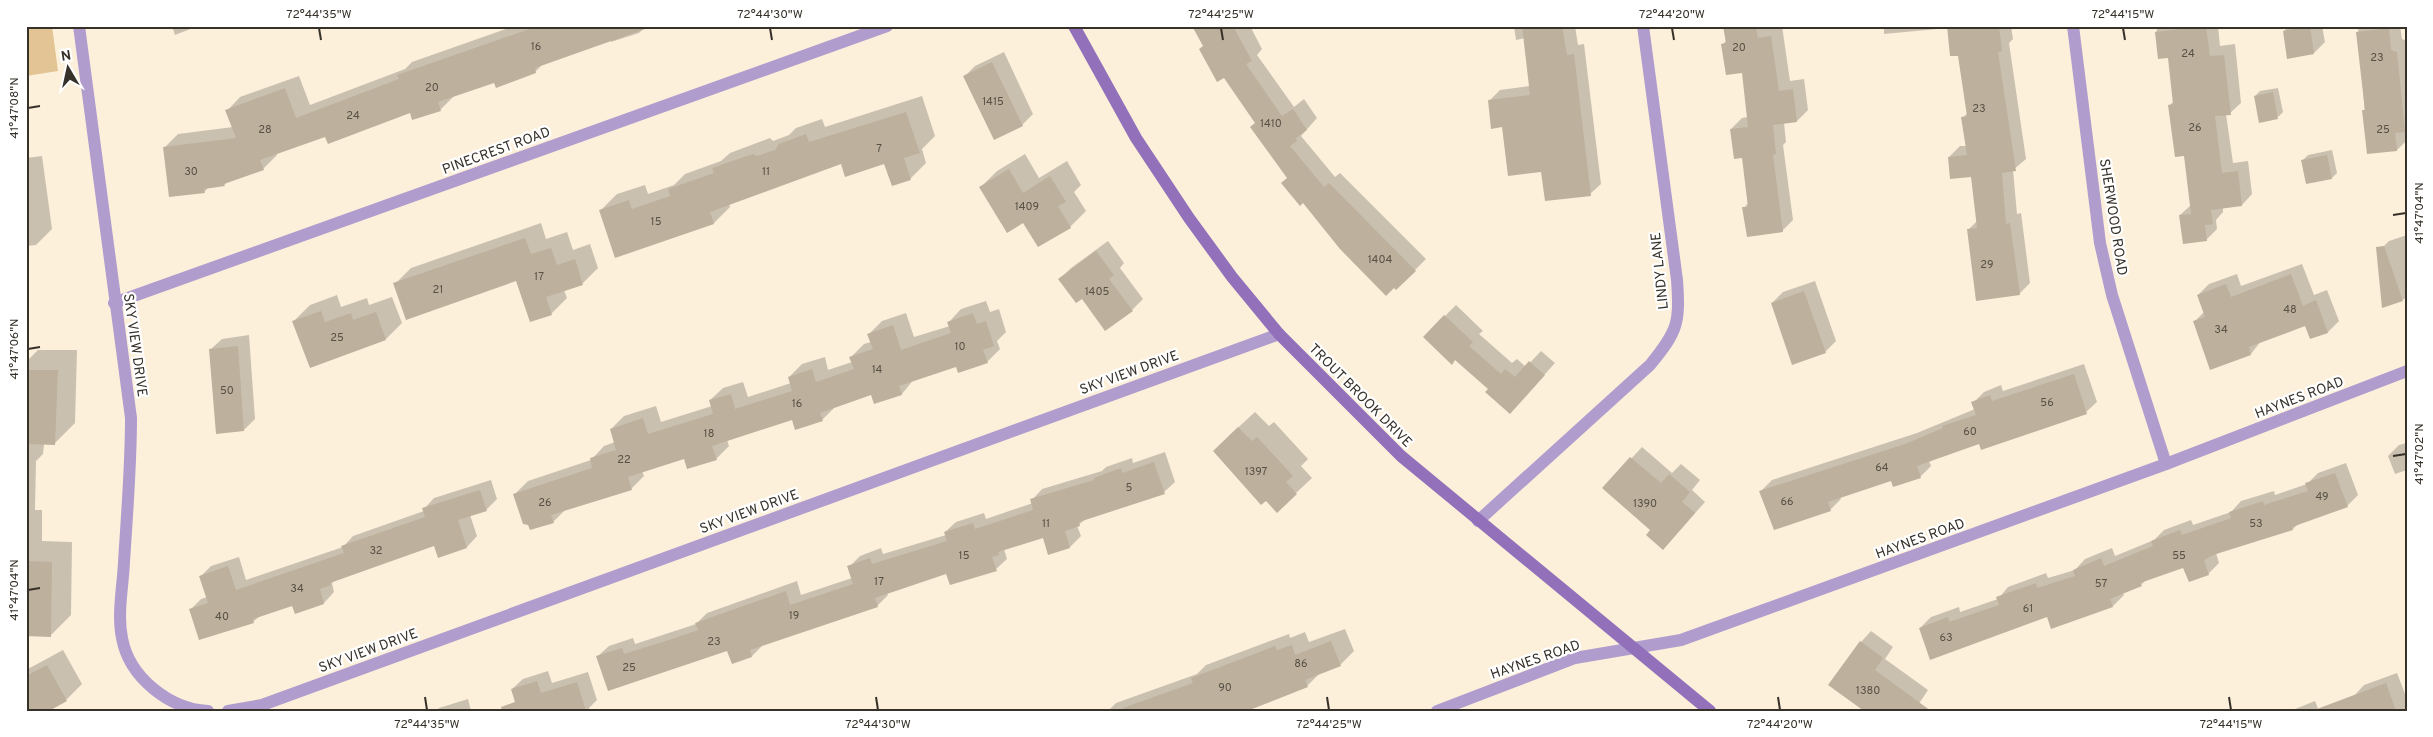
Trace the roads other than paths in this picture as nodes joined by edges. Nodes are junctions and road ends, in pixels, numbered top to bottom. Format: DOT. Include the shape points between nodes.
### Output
graph roads {
  1 [pos="79,26"];
  2 [pos="887,26"];
  3 [pos="1074,26"];
  4 [pos="1643,26"];
  5 [pos="2073,26"];
  6 [pos="114,303"];
  7 [pos="1279,334"];
  8 [pos="2407,371"];
  9 [pos="2166,464"];
  10 [pos="1478,521"];
  11 [pos="1634,647"];
  12 [pos="208,711"];
  13 [pos="228,711"];
  14 [pos="1437,711"];
  15 [pos="1710,711"];
  1 -- 6 [label="street, SKY VIEW DRIVE"];
  2 -- 6 [label="street, PINECREST ROAD"];
  3 -- 7 [label="main road, TROUT BROOK DRIVE" via="1136,138 1189,218"];
  4 -- 10 [label="street, LINDY LANE" via="1677,280 1679,313 1676,328 1650,365"];
  5 -- 9 [label="street, SHERWOOD ROAD" via="2100,243 2112,295"];
  6 -- 12 [label="street, SKY VIEW DRIVE" via="131,418 122,637 128,657 151,687 185,706"];
  7 -- 10 [label="main road, TROUT BROOK DRIVE" via="1401,456"];
  7 -- 13 [label="street, SKY VIEW DRIVE" via="262,705"];
  8 -- 9 [label="street, HAYNES ROAD"];
  9 -- 11 [label="street, HAYNES ROAD" via="1681,640"];
  10 -- 11 [label="main road, TROUT BROOK DRIVE"];
  11 -- 14 [label="street, HAYNES ROAD" via="1575,658"];
  11 -- 15 [label="main road, TROUT BROOK DRIVE"];
}
